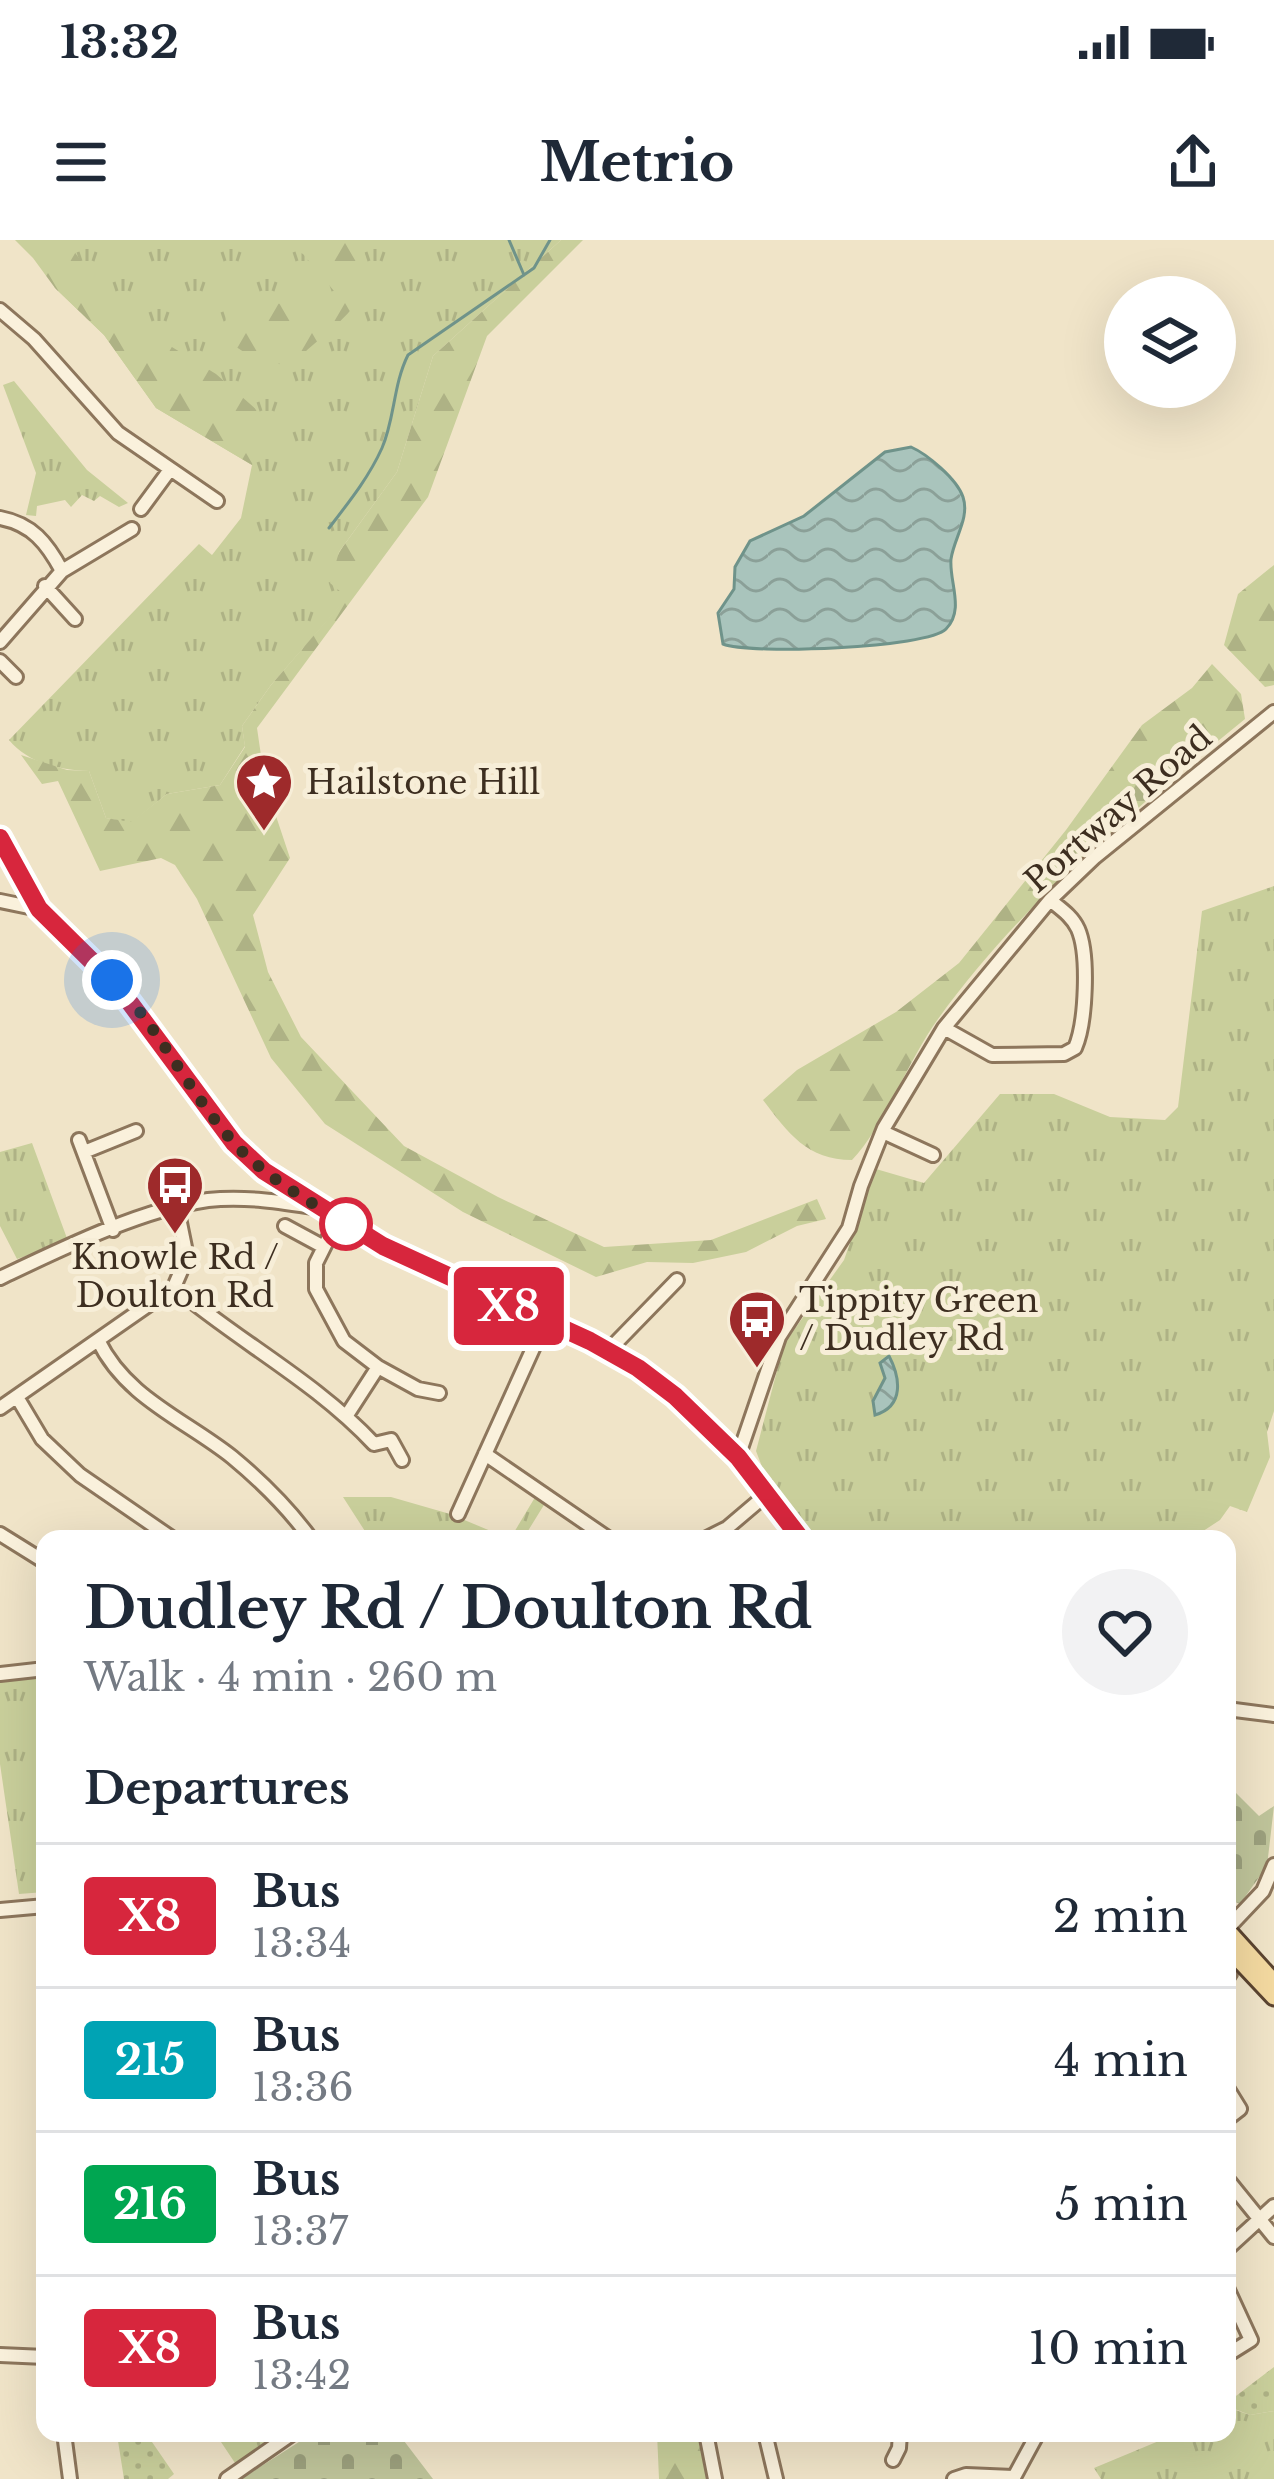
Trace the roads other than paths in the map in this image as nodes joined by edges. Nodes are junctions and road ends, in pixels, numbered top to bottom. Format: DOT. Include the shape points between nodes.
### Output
graph roads {
  1 [pos="0,310"];
  2 [pos="169,471"];
  3 [pos="217,501"];
  4 [pos="141,508"];
  5 [pos="0,518"];
  6 [pos="127,552"];
  7 [pos="62,571"];
  8 [pos="46,586"];
  9 [pos="75,619"];
  10 [pos="0,642"];
  11 [pos="0,661"];
  12 [pos="16,677"];
  13 [pos="1274,712"];
  14 [pos="2,847"];
  15 [pos="1050,900"];
  16 [pos="0,901"];
  17 [pos="39,909"];
  18 [pos="944,1028"];
  19 [pos="136,1131"];
  20 [pos="883,1132"];
  21 [pos="933,1155"];
  22 [pos="178,1208"];
  23 [pos="320,1208"];
  24 [pos="285,1226"];
  25 [pos="113,1230"];
  26 [pos="0,1278"];
  27 [pos="677,1280"];
  28 [pos="174,1287"];
  29 [pos="545,1322"];
  30 [pos="98,1340"];
  31 [pos="608,1351"];
  32 [pos="378,1367"];
  33 [pos="439,1394"];
  34 [pos="17,1397"];
  35 [pos="0,1408"];
  36 [pos="347,1415"];
  37 [pos="485,1454"];
  38 [pos="738,1457"];
  39 [pos="402,1460"];
  40 [pos="767,1494"];
  41 [pos="458,1514"];
  42 [pos="160,1530"];
  43 [pos="304,1530"];
  44 [pos="596,1530"];
  45 [pos="723,1530"];
  46 [pos="794,1530"];
  47 [pos="0,1534"];
  48 [pos="36,1556"];
  49 [pos="36,1670"];
  50 [pos="0,1674"];
  51 [pos="1236,1710"];
  52 [pos="1274,1714"];
  53 [pos="1274,1865"];
  54 [pos="36,1907"];
  55 [pos="0,1910"];
  56 [pos="1236,1920"];
  57 [pos="1236,1939"];
  58 [pos="1236,1957"];
  59 [pos="1274,1982"];
  60 [pos="1274,1997"];
  61 [pos="1236,2103"];
  62 [pos="1240,2109"];
  63 [pos="1236,2112"];
  64 [pos="1251,2122"];
  65 [pos="1236,2190"];
  66 [pos="1274,2206"];
  67 [pos="1259,2219"];
  68 [pos="1274,2237"];
  69 [pos="1236,2240"];
  70 [pos="1236,2308"];
  71 [pos="1236,2349"];
  72 [pos="0,2355"];
  73 [pos="36,2357"];
  74 [pos="65,2442"];
  75 [pos="280,2442"];
  76 [pos="708,2442"];
  77 [pos="767,2442"];
  78 [pos="1033,2442"];
  79 [pos="1013,2478"];
  80 [pos="70,2479"];
  81 [pos="227,2479"];
  82 [pos="715,2479"];
  83 [pos="776,2479"];
  84 [pos="954,2479"];
  1 -- 2 [label="street" via="118,433"];
  2 -- 3 [label="street"];
  2 -- 4 [label="street"];
  5 -- 7 [label="street" via="38,534"];
  6 -- 7 [label="street" via="126,533"];
  7 -- 8 [label="street"];
  8 -- 9 [label="street"];
  8 -- 10 [label="street"];
  11 -- 12 [label="street"];
  13 -- 15 [label="street, Portway Road"];
  14 -- 17 [label="main road"];
  15 -- 18 [label="street, Portway Road"];
  15 -- 18 [label="street" via="1073,921 1082,947 1076,1048 992,1055"];
  16 -- 17 [label="street"];
  17 -- 23 [label="main road" via="137,1009 234,1143"];
  18 -- 20 [label="street, Portway Road"];
  19 -- 25 [label="street" via="82,1146"];
  20 -- 21 [label="street"];
  20 -- 38 [label="street, Portway Road" via="849,1228 772,1351"];
  22 -- 23 [label="street" via="256,1199"];
  22 -- 25 [label="street"];
  22 -- 28 [label="street" via="187,1257"];
  23 -- 29 [label="main road"];
  24 -- 32 [label="street" via="326,1241 316,1289 344,1341"];
  25 -- 26 [label="street"];
  27 -- 31 [label="street"];
  28 -- 30 [label="street"];
  28 -- 36 [label="street"];
  29 -- 31 [label="main road"];
  29 -- 37 [label="street"];
  30 -- 34 [label="street"];
  30 -- 43 [label="street" via="125,1382 230,1456"];
  31 -- 38 [label="main road" via="675,1396"];
  32 -- 33 [label="street" via="417,1396"];
  32 -- 36 [label="street"];
  34 -- 35 [label="street"];
  34 -- 42 [label="street" via="42,1439 80,1475"];
  36 -- 39 [label="street" via="374,1444 395,1442"];
  37 -- 41 [label="street"];
  37 -- 44 [label="street"];
  38 -- 40 [label="main road"];
  40 -- 45 [label="street"];
  40 -- 46 [label="main road"];
  47 -- 48 [label="street"];
  49 -- 50 [label="street"];
  51 -- 52 [label="street"];
  53 -- 56 [label="street"];
  54 -- 55 [label="street"];
  57 -- 59 [label="main road"];
  58 -- 60 [label="main road"];
  61 -- 62 [label="street"];
  62 -- 63 [label="street"];
  62 -- 64 [label="street"];
  65 -- 67 [label="street"];
  66 -- 67 [label="street"];
  67 -- 68 [label="street"];
  67 -- 69 [label="street"];
  70 -- 71 [label="street" via="1251,2340"];
  72 -- 73 [label="street"];
  74 -- 80 [label="street"];
  75 -- 81 [label="street"];
  76 -- 82 [label="street"];
  77 -- 83 [label="street"];
  78 -- 79 [label="street"];
  79 -- 84 [label="street"];
}
